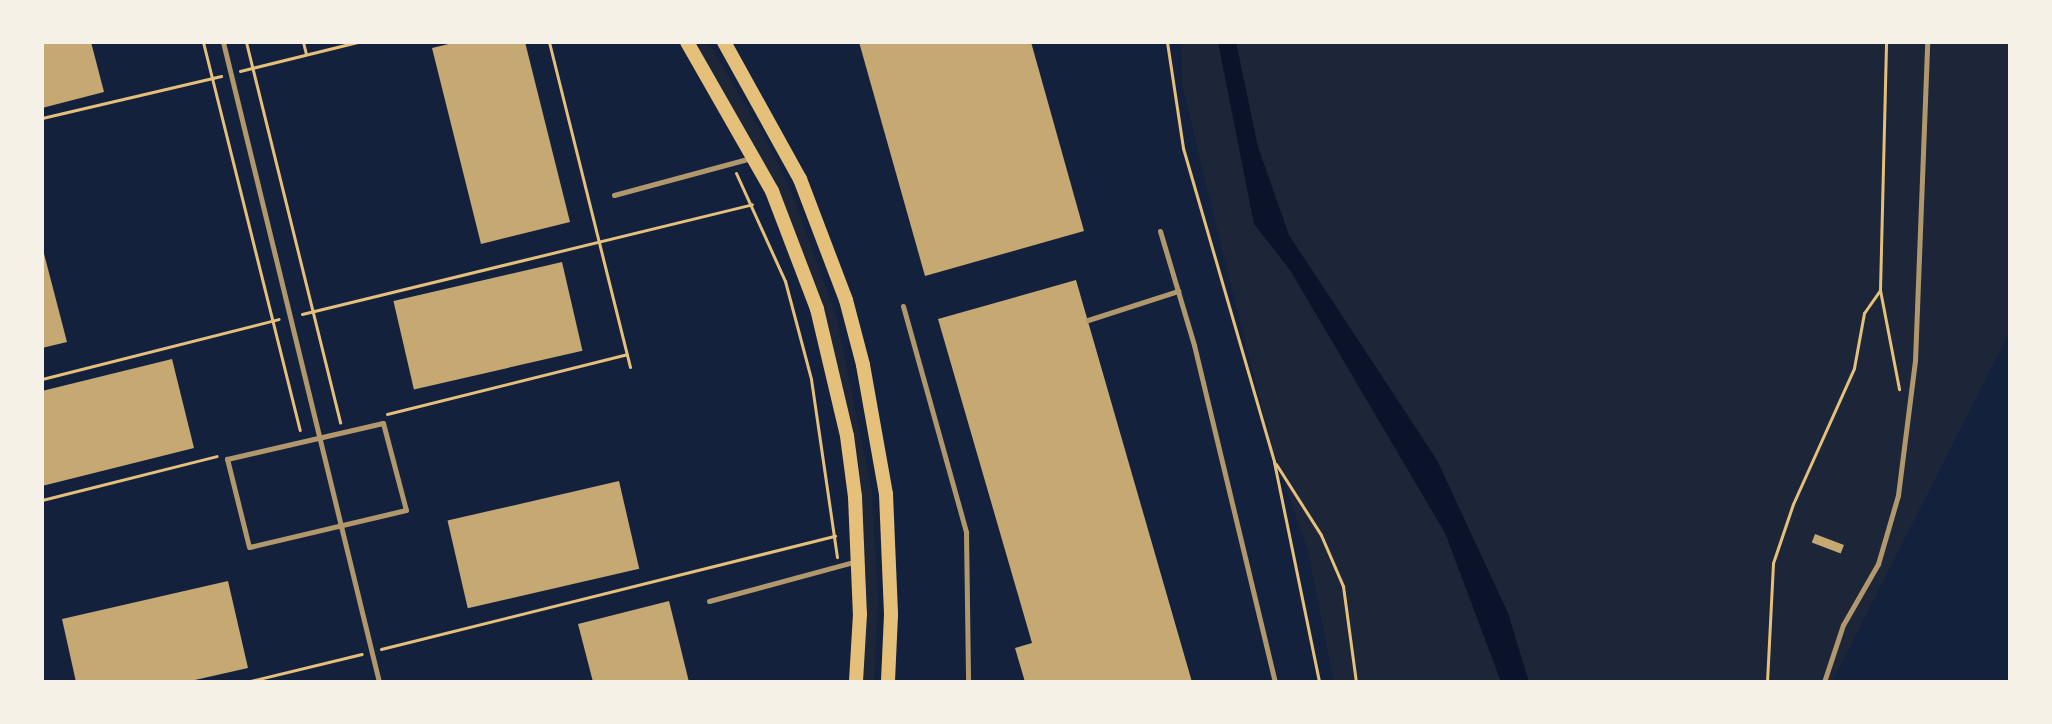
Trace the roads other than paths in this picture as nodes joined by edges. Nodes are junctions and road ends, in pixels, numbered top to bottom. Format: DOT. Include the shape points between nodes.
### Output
graph roads {
  1 [pos="223,42"];
  2 [pos="687,42"];
  3 [pos="724,42"];
  4 [pos="1927,42"];
  5 [pos="755,157"];
  6 [pos="614,195"];
  7 [pos="1160,231"];
  8 [pos="1178,291"];
  9 [pos="903,306"];
  10 [pos="1088,320"];
  11 [pos="318,439"];
  12 [pos="339,526"];
  13 [pos="859,561"];
  14 [pos="709,601"];
  15 [pos="379,682"];
  16 [pos="856,682"];
  17 [pos="888,682"];
  18 [pos="968,682"];
  19 [pos="1275,682"];
  20 [pos="1824,682"];
  1 -- 11 [label="lane"];
  2 -- 5 [label="main road"];
  3 -- 17 [label="main road" via="800,179 852,321 886,494"];
  4 -- 20 [label="lane" via="1915,361 1898,495 1878,564 1843,625"];
  5 -- 6 [label="lane"];
  5 -- 13 [label="main road" via="796,250 830,359 847,436"];
  7 -- 8 [label="lane"];
  8 -- 10 [label="lane"];
  8 -- 19 [label="lane"];
  9 -- 18 [label="lane" via="966,532"];
  11 -- 12 [label="lane"];
  11 -- 12 [label="lane" via="383,423 406,510"];
  11 -- 12 [label="lane" via="227,459 249,547"];
  12 -- 15 [label="lane"];
  13 -- 14 [label="lane"];
  13 -- 16 [label="main road"];
}
